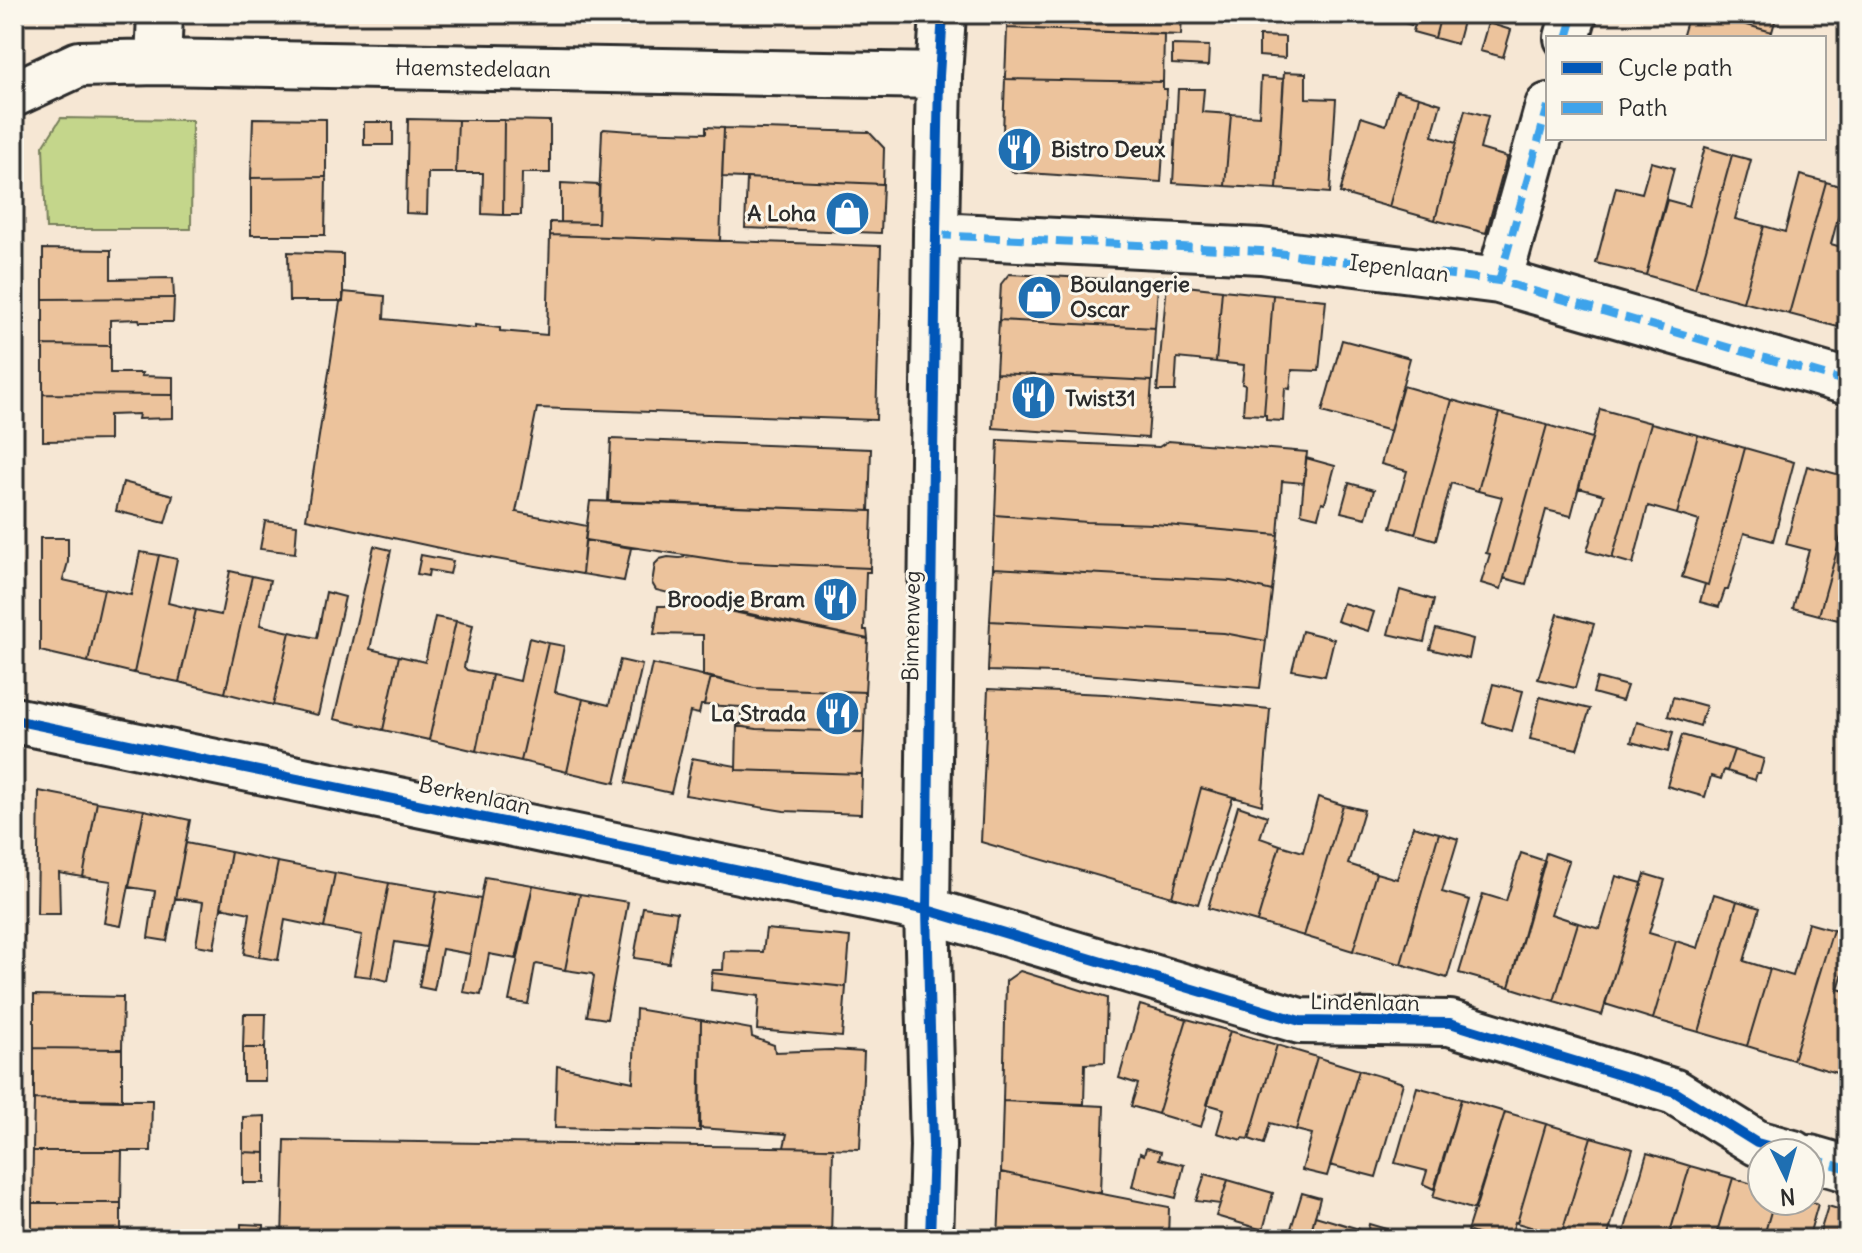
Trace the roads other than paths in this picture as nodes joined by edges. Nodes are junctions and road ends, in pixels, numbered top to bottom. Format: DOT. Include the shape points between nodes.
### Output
graph roads {
  1 [pos="160,14"];
  2 [pos="943,14"];
  3 [pos="1574,14"];
  4 [pos="1568,36"];
  5 [pos="158,62"];
  6 [pos="939,76"];
  7 [pos="14,94"];
  8 [pos="1546,113"];
  9 [pos="936,235"];
  10 [pos="1499,281"];
  11 [pos="1848,382"];
  12 [pos="14,720"];
  13 [pos="927,910"];
  14 [pos="1747,1137"];
  15 [pos="1826,1163"];
  16 [pos="1848,1169"];
  17 [pos="930,1239"];
  1 -- 5 [label="street"];
  2 -- 6 [label="street, Binnenweg"];
  3 -- 4 [label="street"];
  5 -- 6 [label="street, Haemstedelaan"];
  5 -- 7 [label="street, Haemstedelaan" via="79,64"];
  6 -- 9 [label="street, Binnenweg"];
  8 -- 10 [label="street"];
  9 -- 10 [label="street, Iepenlaan" via="1261,251"];
  9 -- 13 [label="street, Binnenweg"];
  10 -- 11 [label="street, Iepenlaan"];
  12 -- 13 [label="street, Berkenlaan"];
  13 -- 14 [label="street, Lindenlaan" via="1300,1021 1450,1023 1675,1092"];
  13 -- 17 [label="street, Binnenweg"];
  15 -- 16 [label="street"];
}
